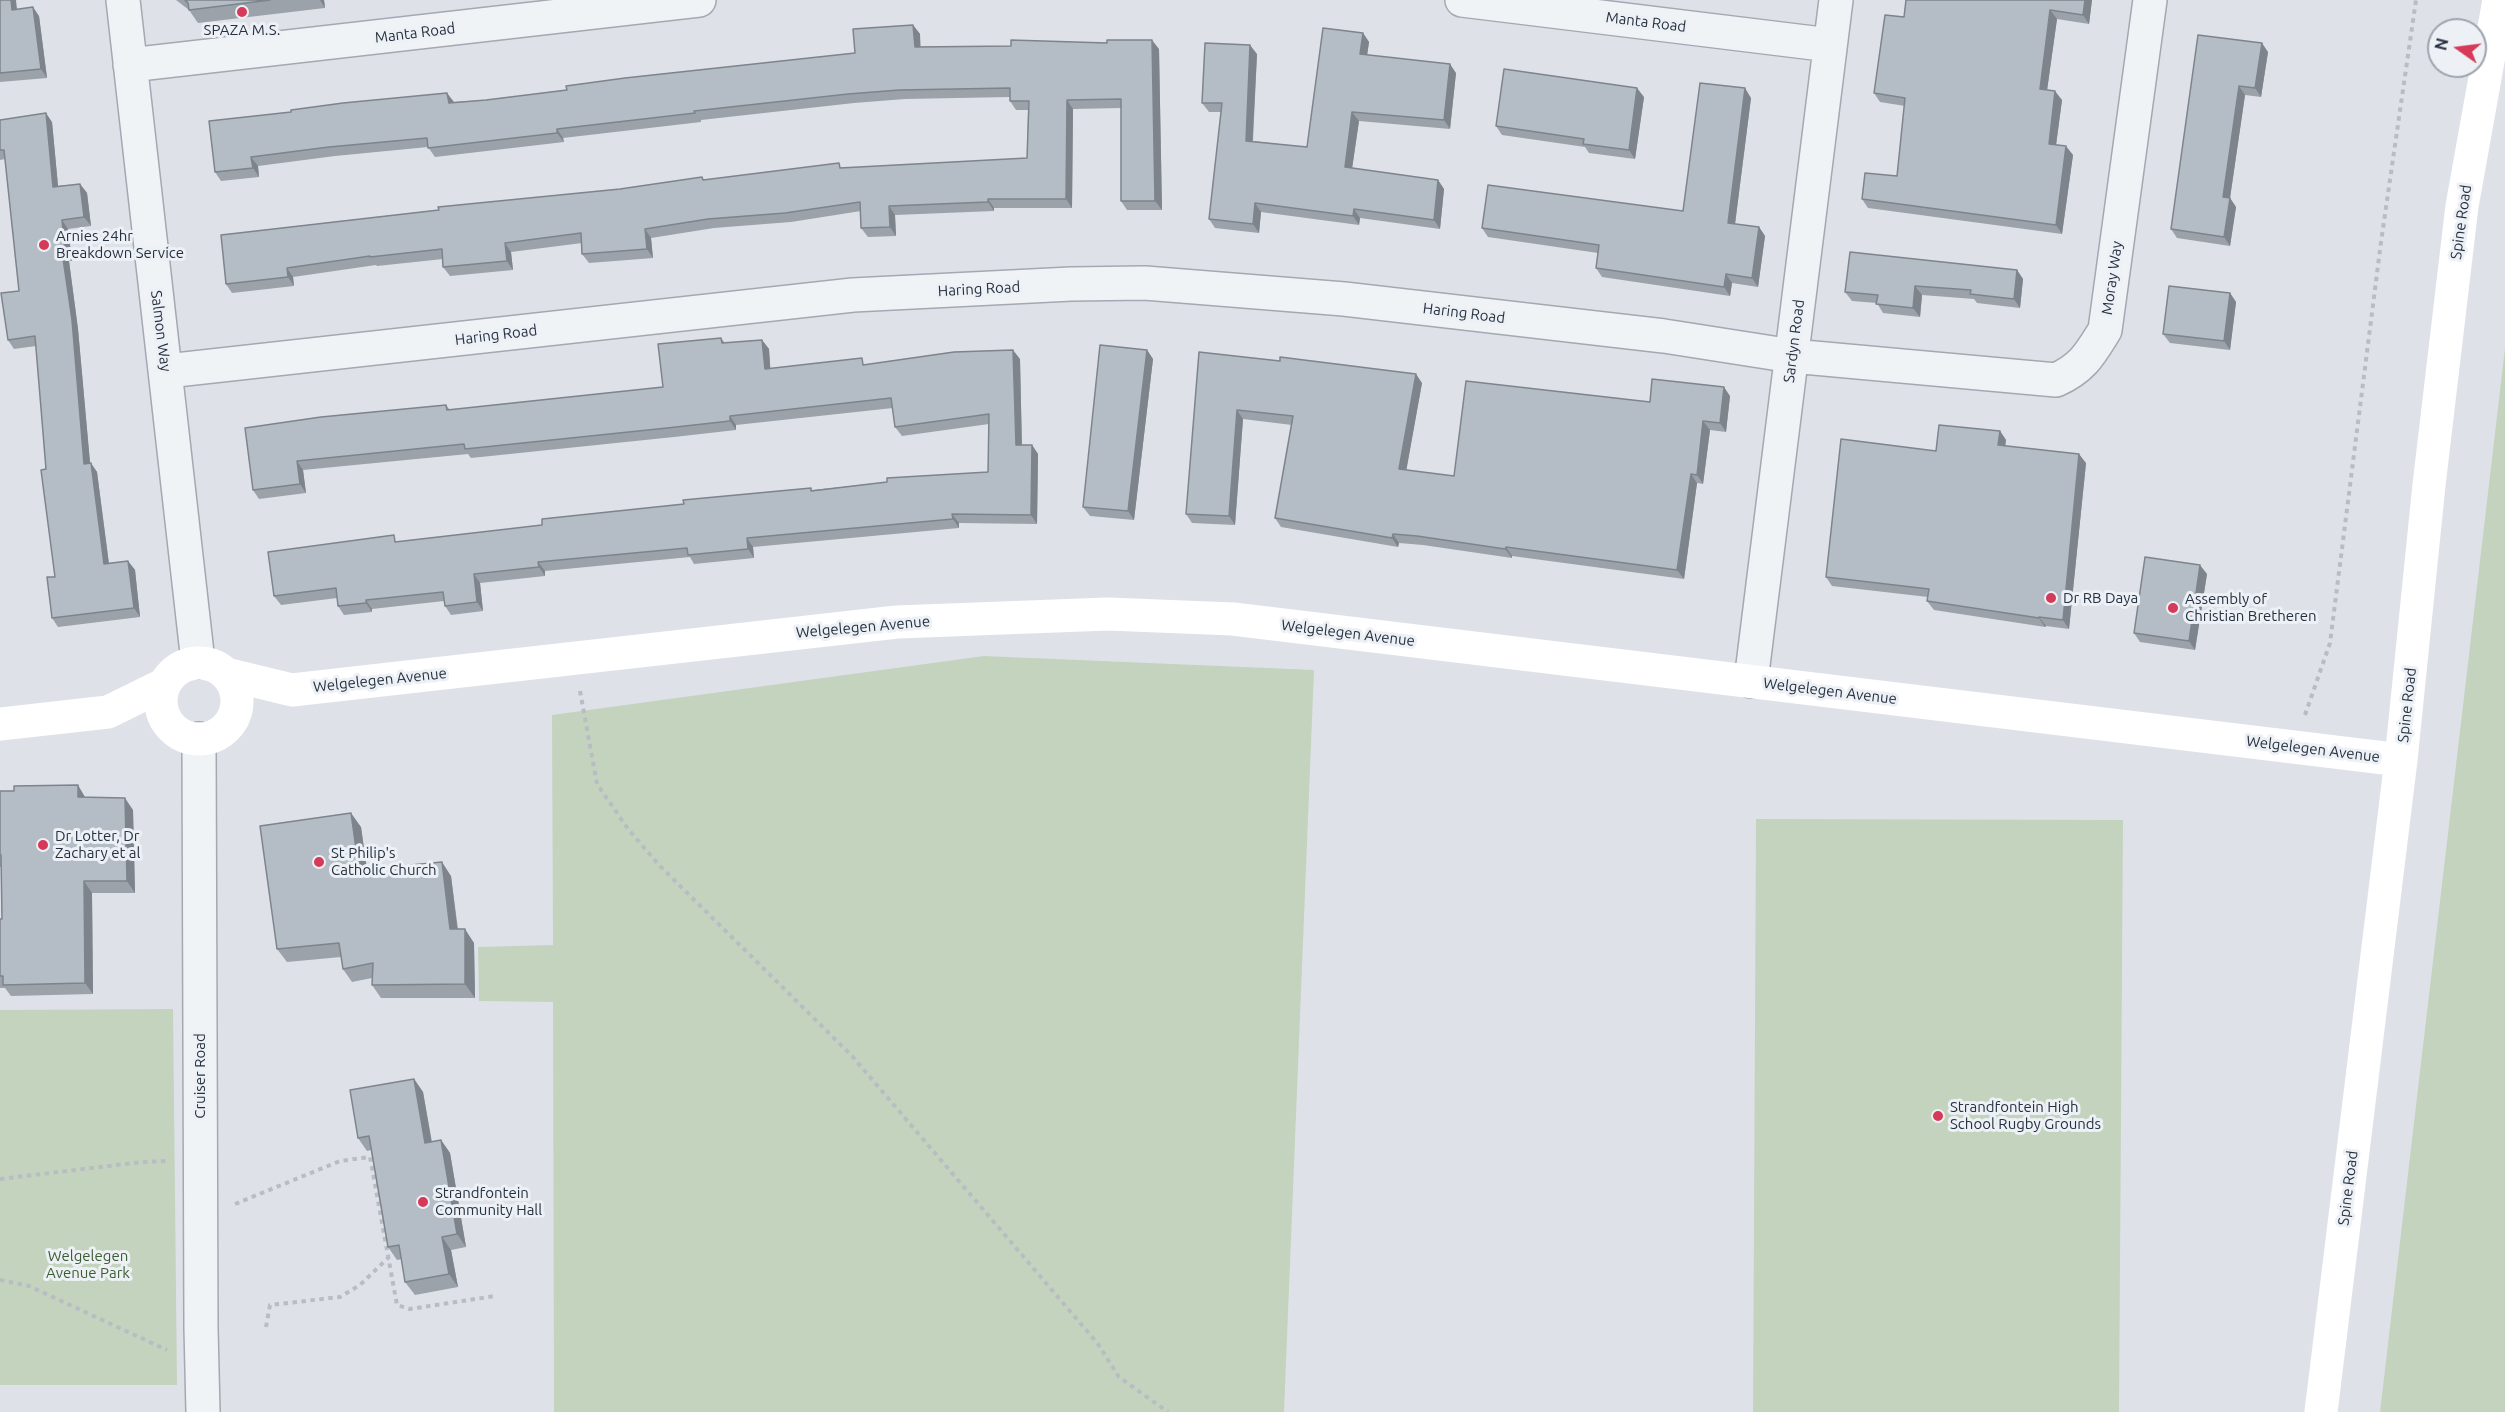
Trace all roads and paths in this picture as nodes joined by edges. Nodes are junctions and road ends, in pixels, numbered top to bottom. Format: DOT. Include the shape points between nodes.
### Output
graph roads {
  1 [pos="123,0"];
  2 [pos="699,0"];
  3 [pos="1462,0"];
  4 [pos="1836,0"];
  5 [pos="2150,0"];
  6 [pos="2416,0"];
  7 [pos="2499,0"];
  8 [pos="1830,45"];
  9 [pos="130,65"];
  10 [pos="1792,356"];
  11 [pos="166,371"];
  12 [pos="573,658"];
  13 [pos="212,668"];
  14 [pos="1751,681"];
  15 [pos="165,684"];
  16 [pos="292,690"];
  17 [pos="108,712"];
  18 [pos="232,721"];
  19 [pos="0,724"];
  20 [pos="169,724"];
  21 [pos="199,739"];
  22 [pos="2294,747"];
  23 [pos="2401,760"];
  24 [pos="201,1161"];
  25 [pos="0,1179"];
  26 [pos="201,1206"];
  27 [pos="388,1257"];
  28 [pos="0,1280"];
  29 [pos="495,1296"];
  30 [pos="266,1327"];
  31 [pos="204,1366"];
  32 [pos="203,1412"];
  33 [pos="1168,1412"];
  34 [pos="2320,1412"];
  1 -- 9 [label="street, Salmon Way"];
  2 -- 9 [label="street, Manta Road"];
  3 -- 8 [label="street, Manta Road"];
  4 -- 8 [label="street, Sardyn Road"];
  5 -- 10 [label="street, Moray Way" via="2105,330 2089,357 2074,372 2056,380"];
  6 -- 22 [label="path" via="2330,643"];
  7 -- 23 [label="street, Spine Road" via="2462,206"];
  8 -- 10 [label="street, Sardyn Road"];
  9 -- 11 [label="street, Salmon Way"];
  10 -- 11 [label="street, Haring Road" via="1665,336 1344,299 1124,283 853,295"];
  10 -- 14 [label="street, Sardyn Road"];
  11 -- 13 [label="street, Salmon Way"];
  12 -- 14 [label="street, Welgelegen Avenue" via="897,622 1108,614 1233,619"];
  12 -- 16 [label="street, Welgelegen Avenue"];
  12 -- 33 [label="path" via="597,784 628,828 659,865 852,1056 1098,1344 1119,1377"];
  13 -- 15 [label="street" via="181,667"];
  13 -- 16 [label="street, Welgelegen Avenue"];
  13 -- 18 [label="street" via="237,696"];
  14 -- 22 [label="street, Welgelegen Avenue"];
  15 -- 17 [label="street"];
  15 -- 20 [label="street" via="162,709"];
  16 -- 18 [label="street, Welgelegen Avenue"];
  17 -- 19 [label="street"];
  17 -- 20 [label="street"];
  18 -- 21 [label="street, Welgelegen Avenue" via="212,737"];
  20 -- 21 [label="street" via="186,737"];
  21 -- 24 [label="street, Cruiser Road"];
  22 -- 23 [label="street, Welgelegen Avenue"];
  23 -- 34 [label="street, Spine Road"];
  24 -- 25 [label="path" via="142,1161"];
  24 -- 26 [label="street, Cruiser Road"];
  26 -- 27 [label="path" via="236,1204 340,1161 370,1157"];
  26 -- 31 [label="street, Cruiser Road"];
  27 -- 29 [label="path" via="397,1305 410,1309"];
  27 -- 30 [label="path" via="348,1294 270,1305"];
  28 -- 31 [label="path" via="28,1286"];
  31 -- 32 [label="street, Cruiser Road"];
}
